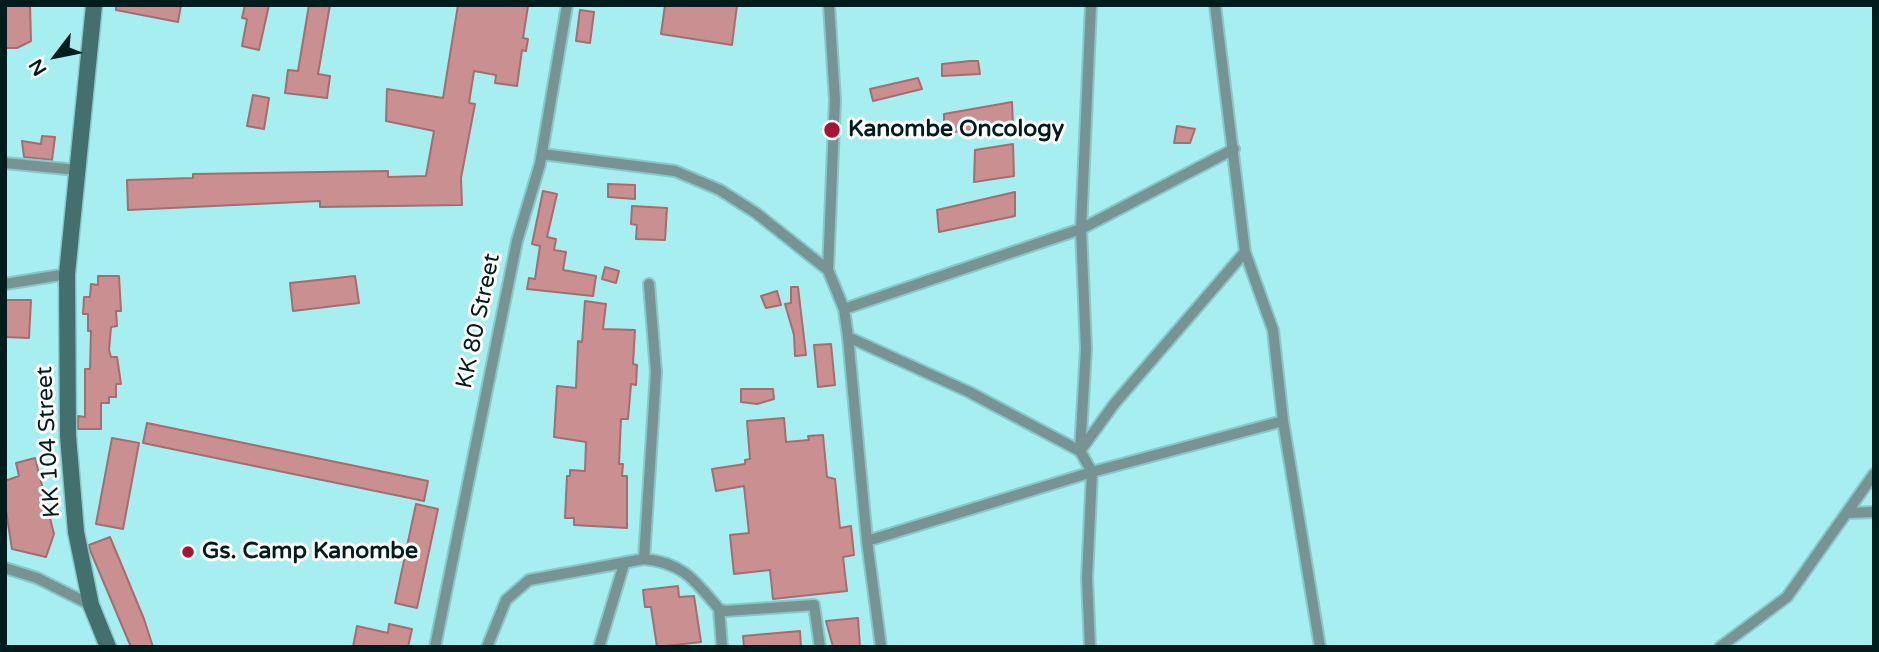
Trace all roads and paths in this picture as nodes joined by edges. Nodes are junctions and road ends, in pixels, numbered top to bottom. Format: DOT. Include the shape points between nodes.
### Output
graph roads {
  1 [pos="94,5"];
  2 [pos="567,5"];
  3 [pos="829,5"];
  4 [pos="1091,5"];
  5 [pos="1215,5"];
  6 [pos="1234,149"];
  7 [pos="542,154"];
  8 [pos="5,163"];
  9 [pos="77,170"];
  10 [pos="1081,229"];
  11 [pos="1245,252"];
  12 [pos="828,270"];
  13 [pos="66,274"];
  14 [pos="5,284"];
  15 [pos="649,284"];
  16 [pos="844,309"];
  17 [pos="848,337"];
  18 [pos="1283,421"];
  19 [pos="1080,451"];
  20 [pos="1092,472"];
  21 [pos="1874,474"];
  22 [pos="1874,512"];
  23 [pos="1847,513"];
  24 [pos="867,541"];
  25 [pos="644,559"];
  26 [pos="624,565"];
  27 [pos="5,568"];
  28 [pos="91,605"];
  29 [pos="719,609"];
  30 [pos="108,647"];
  31 [pos="435,647"];
  32 [pos="487,647"];
  33 [pos="599,647"];
  34 [pos="722,647"];
  35 [pos="820,647"];
  36 [pos="881,647"];
  37 [pos="1090,647"];
  38 [pos="1320,647"];
  39 [pos="1720,647"];
  1 -- 9 [label="street, KK 104 Street"];
  2 -- 7 [label="street, KK 80 Street"];
  3 -- 12 [label="street" via="835,100"];
  4 -- 10 [label="street"];
  5 -- 6 [label="street"];
  6 -- 10 [label="street"];
  6 -- 11 [label="street"];
  7 -- 12 [label="street" via="675,171 720,190 756,213"];
  7 -- 31 [label="street, KK 80 Street" via="517,240"];
  8 -- 9 [label="street"];
  9 -- 13 [label="street, KK 104 Street"];
  10 -- 16 [label="street"];
  10 -- 19 [label="street" via="1086,349"];
  11 -- 18 [label="street" via="1273,330"];
  11 -- 19 [label="street" via="1115,403"];
  12 -- 16 [label="street"];
  13 -- 14 [label="street"];
  13 -- 28 [label="street, KK 104 Street" via="68,436 76,532"];
  15 -- 25 [label="street" via="656,372"];
  16 -- 17 [label="street"];
  17 -- 19 [label="street" via="969,392"];
  17 -- 24 [label="street"];
  18 -- 20 [label="street"];
  18 -- 38 [label="street"];
  19 -- 20 [label="street"];
  20 -- 24 [label="street"];
  20 -- 37 [label="street" via="1087,578"];
  21 -- 23 [label="street"];
  22 -- 23 [label="street"];
  23 -- 39 [label="street" via="1787,597"];
  24 -- 36 [label="street"];
  25 -- 26 [label="street"];
  25 -- 29 [label="street" via="664,561 688,573"];
  26 -- 32 [label="street" via="529,580 506,600"];
  26 -- 33 [label="street"];
  27 -- 28 [label="street"];
  28 -- 30 [label="street, KK 104 Street"];
  29 -- 34 [label="street"];
  29 -- 35 [label="street" via="814,604"];
}
